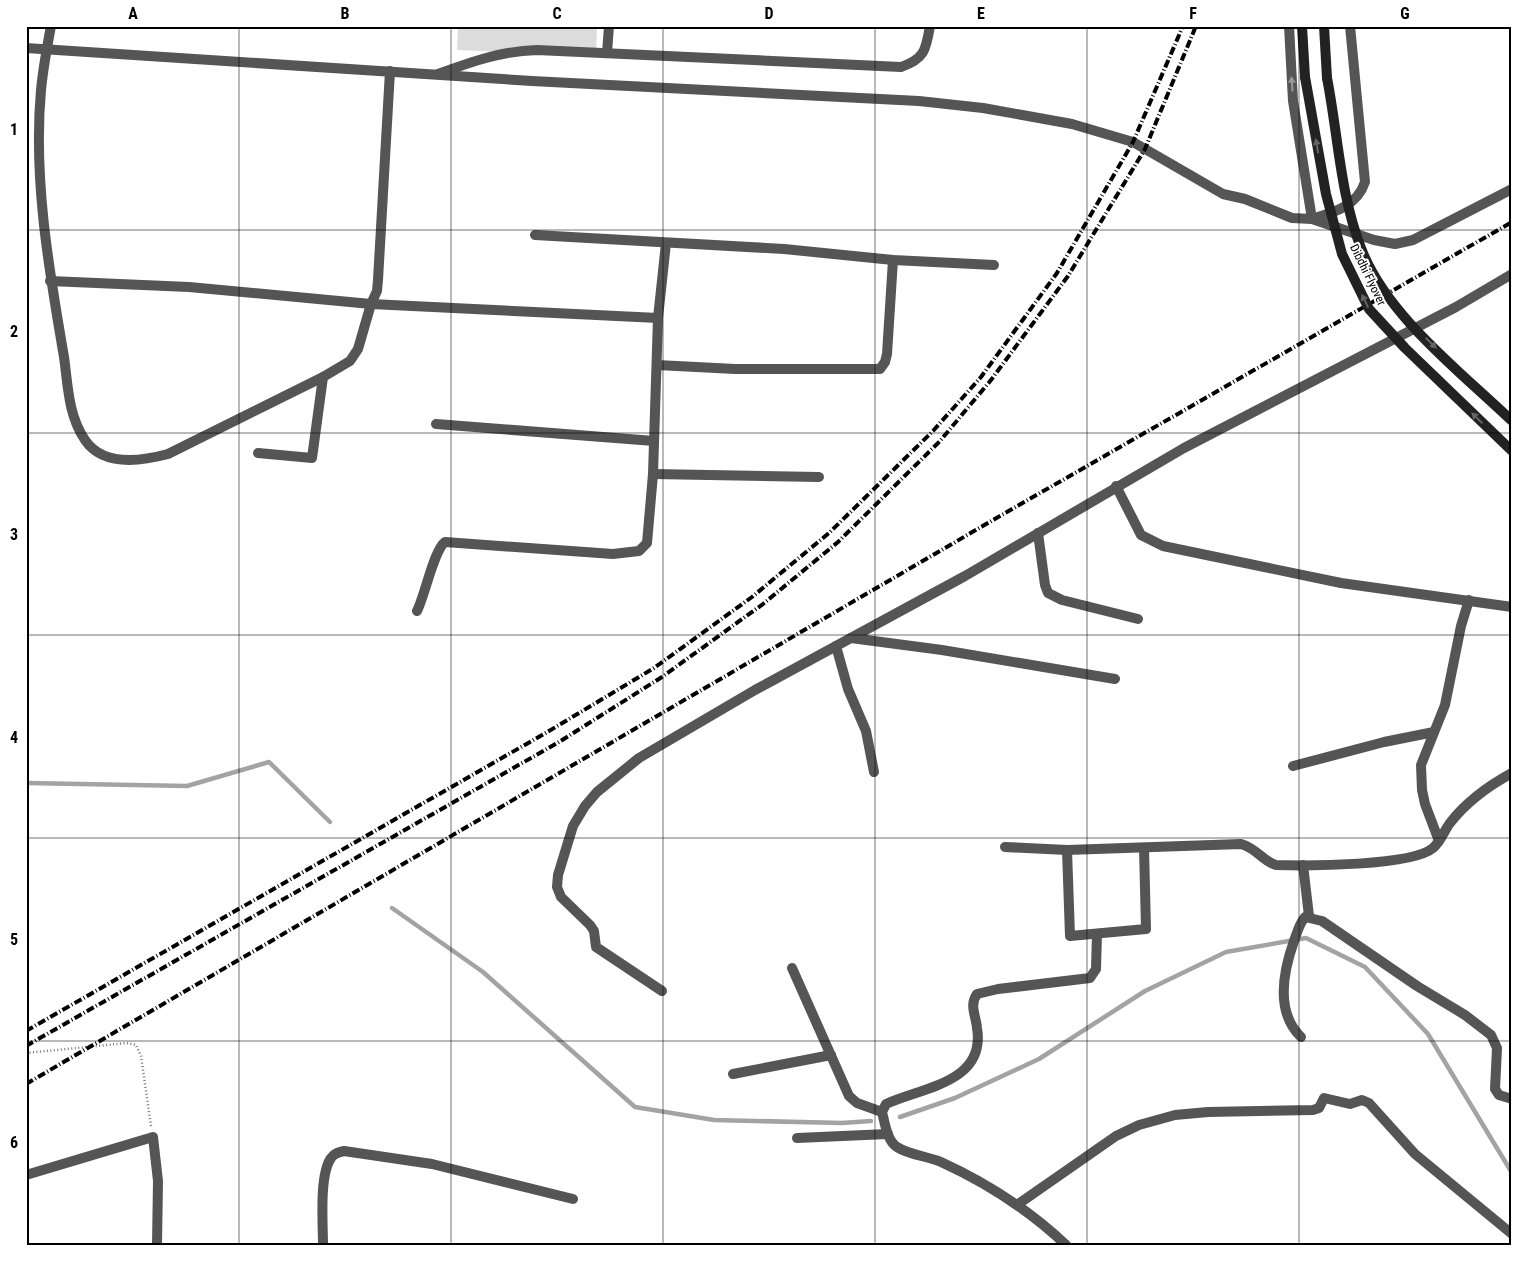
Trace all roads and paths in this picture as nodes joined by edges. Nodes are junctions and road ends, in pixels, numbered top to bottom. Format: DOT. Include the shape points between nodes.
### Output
graph roads {
  1 [pos="51,26"];
  2 [pos="609,26"];
  3 [pos="930,26"];
  4 [pos="1290,26"];
  5 [pos="1302,26"];
  6 [pos="1324,26"];
  7 [pos="1350,26"];
  8 [pos="26,48"];
  9 [pos="47,48"];
  10 [pos="607,53"];
  11 [pos="390,71"];
  12 [pos="438,74"];
  13 [pos="1512,189"];
  14 [pos="1312,219"];
  15 [pos="535,235"];
  16 [pos="666,243"];
  17 [pos="893,260"];
  18 [pos="994,265"];
  19 [pos="1511,275"];
  20 [pos="50,282"];
  21 [pos="371,304"];
  22 [pos="658,318"];
  23 [pos="656,365"];
  24 [pos="323,378"];
  25 [pos="1512,421"];
  26 [pos="436,424"];
  27 [pos="654,441"];
  28 [pos="1512,452"];
  29 [pos="258,453"];
  30 [pos="653,474"];
  31 [pos="819,477"];
  32 [pos="1116,486"];
  33 [pos="1038,533"];
  34 [pos="1469,600"];
  35 [pos="1512,607"];
  36 [pos="417,611"];
  37 [pos="1138,619"];
  38 [pos="850,638"];
  39 [pos="836,646"];
  40 [pos="1115,679"];
  41 [pos="1434,732"];
  42 [pos="1293,766"];
  43 [pos="874,772"];
  44 [pos="1512,773"];
  45 [pos="1439,841"];
  46 [pos="1005,847"];
  47 [pos="1144,848"];
  48 [pos="1067,850"];
  49 [pos="1303,865"];
  50 [pos="1309,916"];
  51 [pos="1098,934"];
  52 [pos="792,968"];
  53 [pos="662,991"];
  54 [pos="1301,1037"];
  55 [pos="26,1053"];
  56 [pos="831,1055"];
  57 [pos="733,1074"];
  58 [pos="1512,1099"];
  59 [pos="882,1112"];
  60 [pos="888,1134"];
  61 [pos="153,1137"];
  62 [pos="797,1138"];
  63 [pos="26,1175"];
  64 [pos="573,1199"];
  65 [pos="1017,1205"];
  66 [pos="1512,1234"];
  67 [pos="157,1245"];
  68 [pos="323,1245"];
  69 [pos="1066,1245"];
  1 -- 9 [label="street"];
  2 -- 10 [label="street"];
  3 -- 10 [label="street" via="926,49 916,62 901,67"];
  14 -- 4 [label="street, one-way" via="1294,101"];
  28 -- 5 [label="main road, Dibdhi Flyover, one-way, bridge" via="1369,309 1342,254 1326,194 1305,77"];
  6 -- 25 [label="main road, Dibdhi Flyover, one-way, bridge" via="1327,78 1344,184 1360,247 1371,272 1399,313"];
  7 -- 14 [label="street" via="1364,182 1361,194 1340,210"];
  8 -- 9 [label="street"];
  9 -- 11 [label="street"];
  9 -- 20 [label="street" via="41,90 40,134"];
  10 -- 12 [label="street" via="514,51 488,56"];
  11 -- 12 [label="street"];
  11 -- 21 [label="street" via="378,280"];
  12 -- 14 [label="street" via="919,101 983,108 1072,124 1133,142 1223,194 1245,199 1292,218"];
  13 -- 14 [label="street" via="1413,240 1395,244"];
  15 -- 16 [label="street"];
  16 -- 17 [label="street" via="784,249"];
  16 -- 22 [label="street"];
  17 -- 18 [label="street"];
  17 -- 23 [label="street" via="887,354 880,368"];
  19 -- 32 [label="street"];
  20 -- 21 [label="street" via="189,287"];
  20 -- 24 [label="street" via="69,401 85,441 104,455 126,462 168,454"];
  21 -- 22 [label="street"];
  21 -- 24 [label="street" via="358,349 350,361"];
  22 -- 23 [label="street"];
  23 -- 27 [label="street"];
  24 -- 29 [label="street" via="312,458"];
  26 -- 27 [label="street"];
  27 -- 30 [label="street"];
  30 -- 31 [label="street"];
  30 -- 36 [label="street" via="647,543 639,551 613,554 569,552 445,542 438,548"];
  32 -- 33 [label="street"];
  32 -- 34 [label="street" via="1141,535 1163,546 1341,583"];
  33 -- 37 [label="street" via="1048,594"];
  33 -- 38 [label="street"];
  34 -- 35 [label="street"];
  34 -- 41 [label="street" via="1445,705"];
  38 -- 39 [label="street"];
  38 -- 40 [label="street"];
  39 -- 43 [label="street" via="848,690 866,731"];
  39 -- 53 [label="street" via="639,758 597,792 573,826 558,875 557,887 561,897 590,925 596,947"];
  41 -- 42 [label="street"];
  41 -- 45 [label="street" via="1422,765 1422,784 1425,804"];
  44 -- 45 [label="street" via="1487,787 1467,804"];
  45 -- 49 [label="street" via="1423,854 1409,859"];
  46 -- 48 [label="street"];
  47 -- 48 [label="street"];
  47 -- 49 [label="street" via="1241,844 1254,848 1272,864"];
  47 -- 51 [label="street" via="1146,929"];
  48 -- 51 [label="street" via="1070,936"];
  49 -- 50 [label="street"];
  50 -- 54 [label="street" via="1299,926 1286,962 1284,978 1286,1013"];
  50 -- 58 [label="street" via="1322,921 1491,1035 1497,1048 1494,1089 1499,1095"];
  51 -- 59 [label="street" via="1096,969 1090,978 977,994 973,1004 978,1044 972,1063 948,1080 886,1104"];
  52 -- 56 [label="street"];
  55 -- 61 [label="path" via="127,1043 136,1045 141,1056"];
  56 -- 57 [label="street"];
  56 -- 59 [label="street" via="849,1096 857,1103"];
  59 -- 60 [label="street"];
  60 -- 62 [label="street"];
  60 -- 65 [label="street" via="897,1148 966,1174"];
  61 -- 63 [label="street"];
  61 -- 67 [label="street" via="158,1182"];
  64 -- 68 [label="street" via="432,1164 344,1151 336,1153 328,1164"];
  65 -- 66 [label="street" via="1116,1136 1139,1125 1175,1115 1208,1112 1313,1110 1319,1108 1324,1098 1350,1104 1362,1100 1369,1103 1415,1154"];
  65 -- 69 [label="street"];
}
